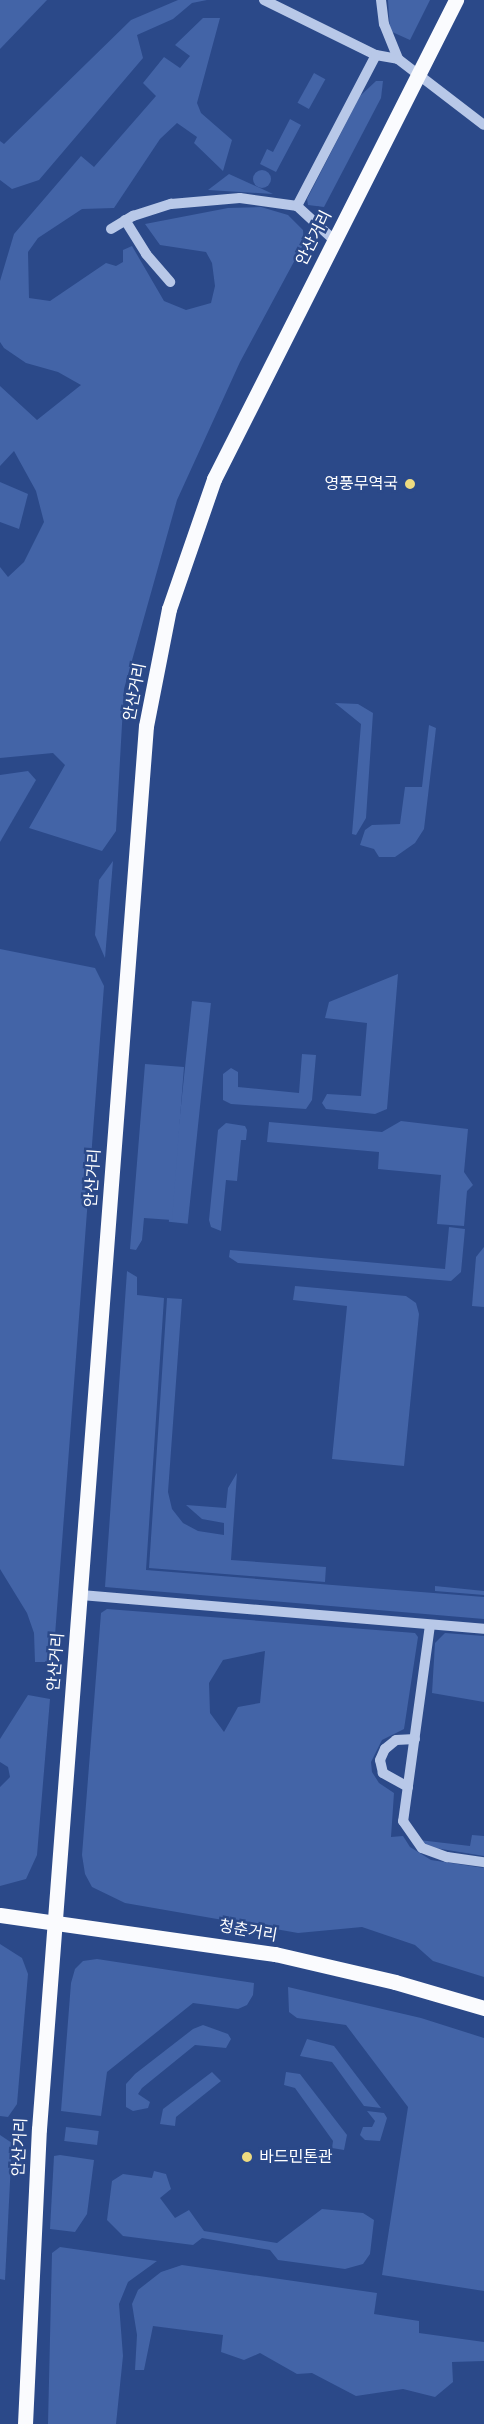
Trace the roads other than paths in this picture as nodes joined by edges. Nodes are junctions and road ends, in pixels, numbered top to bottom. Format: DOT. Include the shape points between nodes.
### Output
graph roads {
  1 [pos="264,0"];
  2 [pos="381,0"];
  3 [pos="456,0"];
  4 [pos="376,55"];
  5 [pos="398,59"];
  6 [pos="419,74"];
  7 [pos="484,124"];
  8 [pos="297,206"];
  9 [pos="126,220"];
  10 [pos="111,229"];
  11 [pos="334,240"];
  12 [pos="170,282"];
  13 [pos="81,1595"];
  14 [pos="430,1625"];
  15 [pos="484,1629"];
  16 [pos="415,1739"];
  17 [pos="408,1787"];
  18 [pos="484,1862"];
  19 [pos="0,1915"];
  20 [pos="55,1922"];
  21 [pos="484,2008"];
  22 [pos="25,2424"];
  1 -- 4 [label="street"];
  2 -- 5 [label="street" via="384,24"];
  3 -- 6 [label="main road, 안산거리"];
  4 -- 5 [label="street"];
  4 -- 8 [label="street"];
  5 -- 6 [label="street"];
  6 -- 7 [label="street"];
  6 -- 11 [label="main road, 안산거리"];
  8 -- 9 [label="street" via="240,198 171,204"];
  8 -- 11 [label="street"];
  9 -- 10 [label="street"];
  9 -- 12 [label="street" via="146,254"];
  11 -- 13 [label="main road, 안산거리" via="232,438 200,515 169,609 146,726"];
  13 -- 14 [label="street"];
  13 -- 20 [label="main road, 안산거리"];
  14 -- 15 [label="street"];
  14 -- 16 [label="street"];
  16 -- 17 [label="street"];
  16 -- 17 [label="street" via="396,1740 380,1760 382,1773"];
  17 -- 18 [label="street" via="403,1821 414,1840 447,1857"];
  19 -- 20 [label="main road, 청춘거리"];
  20 -- 21 [label="main road, 청춘거리" via="275,1954"];
  20 -- 22 [label="main road, 안산거리" via="39,2129"];
}
